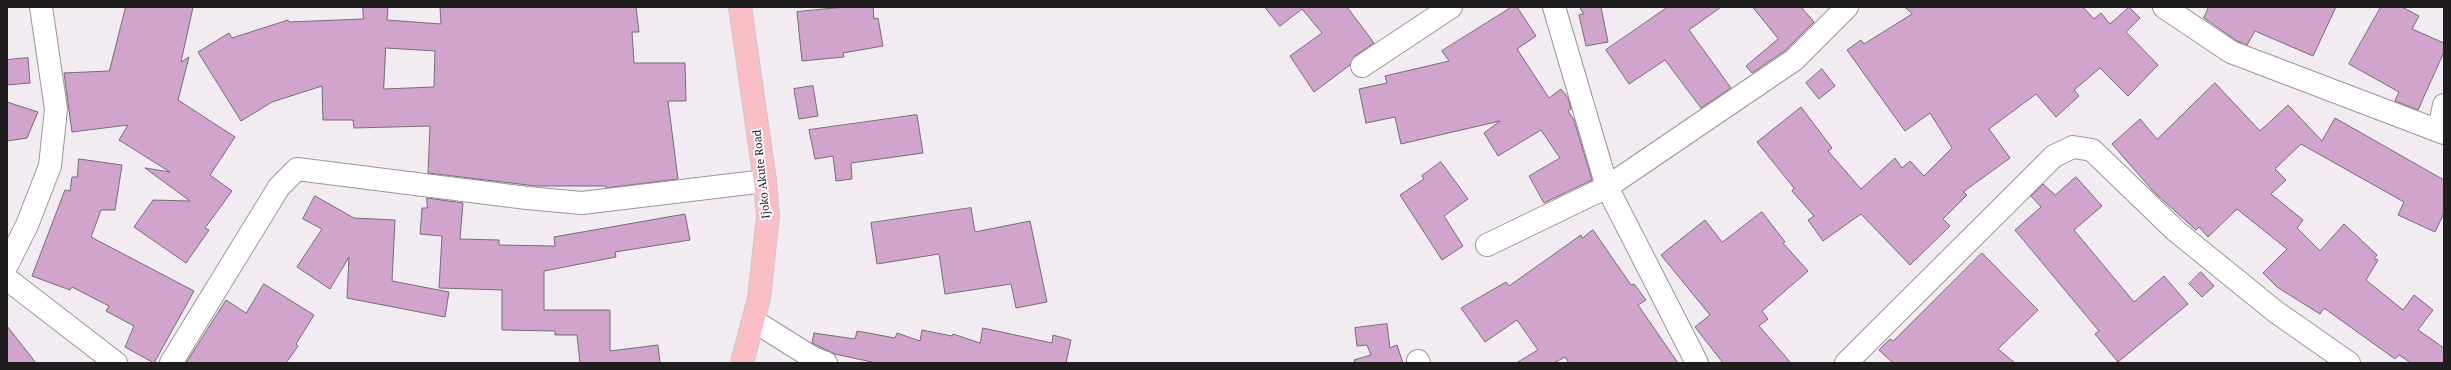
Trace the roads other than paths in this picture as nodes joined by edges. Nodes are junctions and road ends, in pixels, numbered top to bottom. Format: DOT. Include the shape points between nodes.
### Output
graph roads {
  1 [pos="41,7"];
  2 [pos="740,7"];
  3 [pos="1452,7"];
  4 [pos="1554,7"];
  5 [pos="1847,7"];
  6 [pos="2164,7"];
  7 [pos="1362,66"];
  8 [pos="2444,105"];
  9 [pos="2441,132"];
  10 [pos="765,181"];
  11 [pos="1607,187"];
  12 [pos="1487,245"];
  13 [pos="7,265"];
  14 [pos="7,279"];
  15 [pos="754,321"];
  16 [pos="116,363"];
  17 [pos="171,363"];
  18 [pos="742,363"];
  19 [pos="826,363"];
  20 [pos="1698,363"];
  21 [pos="1846,363"];
  22 [pos="2349,363"];
  1 -- 13 [label="street" via="56,109 50,166 27,225"];
  2 -- 10 [label="main road, Ijoko Akute Road"];
  3 -- 7 [label="street"];
  4 -- 11 [label="street"];
  5 -- 11 [label="street" via="1794,60"];
  6 -- 9 [label="street" via="2231,52"];
  8 -- 9 [label="street"];
  10 -- 15 [label="main road, Ijoko Akute Road" via="768,216"];
  10 -- 17 [label="street" via="582,203 297,169 279,187"];
  11 -- 12 [label="street"];
  11 -- 20 [label="street"];
  14 -- 16 [label="street"];
  15 -- 18 [label="main road, Ijoko Akute Road"];
  15 -- 19 [label="street" via="808,355"];
  21 -- 22 [label="street" via="2054,156 2073,147 2092,150 2176,231 2276,312"];
}
